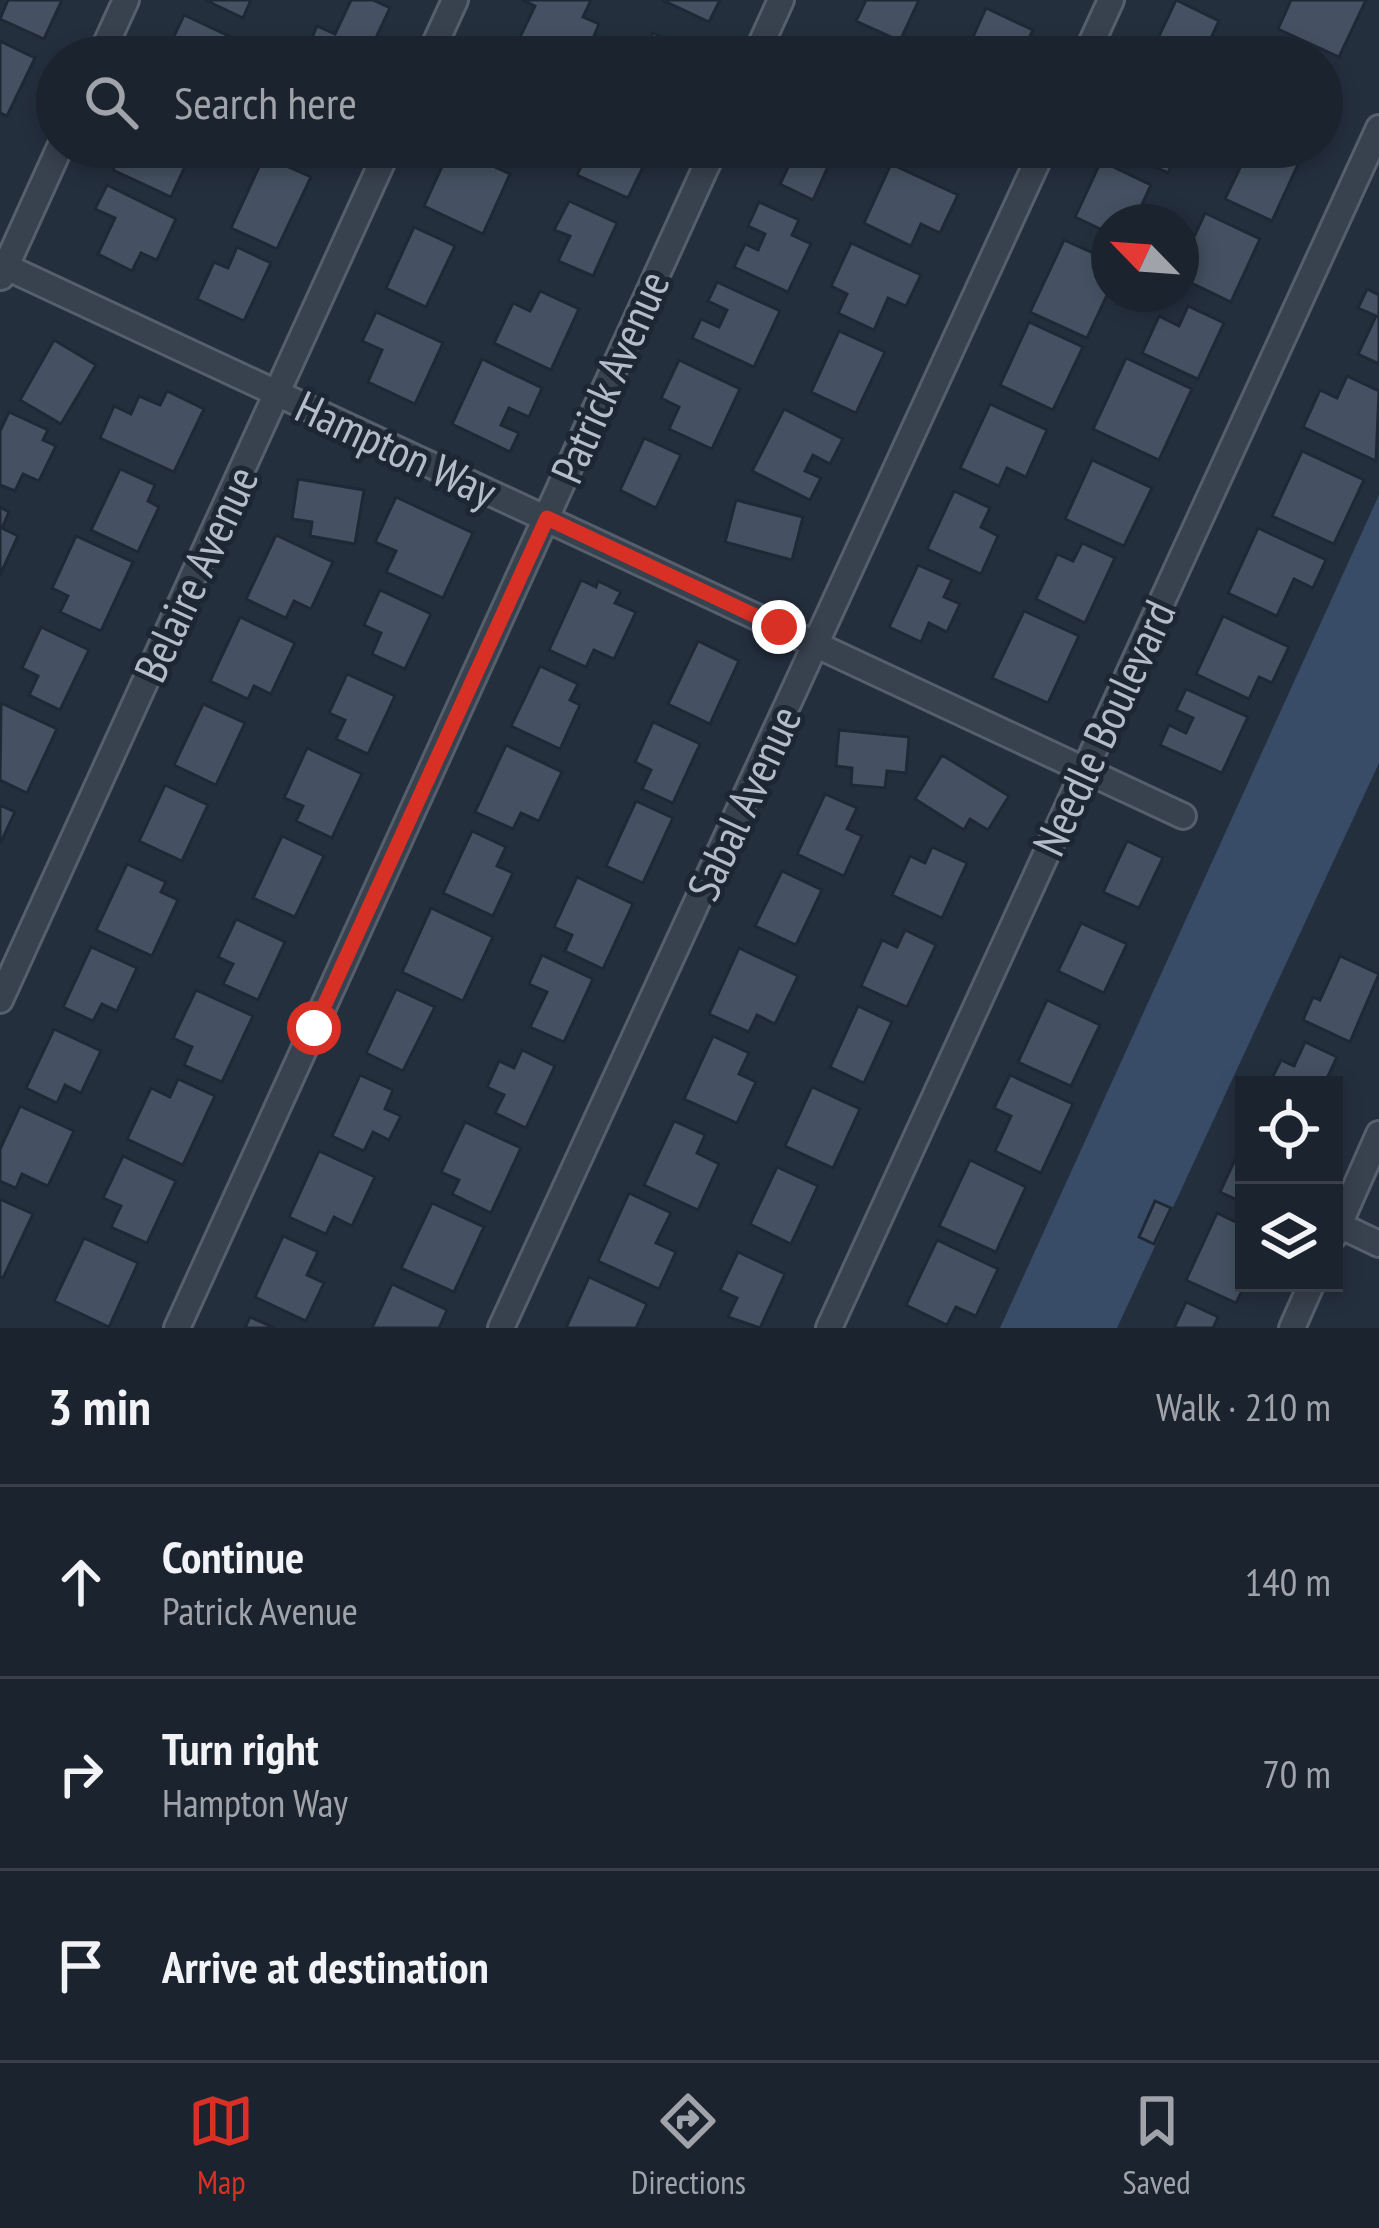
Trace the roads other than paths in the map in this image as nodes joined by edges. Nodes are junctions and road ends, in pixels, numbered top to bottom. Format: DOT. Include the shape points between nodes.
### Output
graph roads {
  1 [pos="126,0"];
  2 [pos="455,0"];
  3 [pos="781,0"];
  4 [pos="1111,0"];
  5 [pos="110,36"];
  6 [pos="439,36"];
  7 [pos="765,36"];
  8 [pos="1095,36"];
  9 [pos="1379,128"];
  10 [pos="50,168"];
  11 [pos="380,168"];
  12 [pos="705,168"];
  13 [pos="1034,168"];
  14 [pos="2,270"];
  15 [pos="278,395"];
  16 [pos="547,518"];
  17 [pos="818,645"];
  18 [pos="1084,769"];
  19 [pos="1183,816"];
  20 [pos="0,1000"];
  21 [pos="1379,1134"];
  22 [pos="1343,1215"];
  23 [pos="1343,1233"];
  24 [pos="1379,1244"];
  25 [pos="1308,1292"];
  26 [pos="177,1328"];
  27 [pos="501,1328"];
  28 [pos="829,1328"];
  29 [pos="1292,1328"];
  1 -- 5 [label="street"];
  2 -- 6 [label="street"];
  3 -- 7 [label="street"];
  4 -- 8 [label="street"];
  9 -- 18 [label="street, Needle Boulevard"];
  10 -- 14 [label="street"];
  11 -- 15 [label="street, Belaire Avenue"];
  12 -- 16 [label="street, Patrick Avenue"];
  13 -- 17 [label="street, Sabal Avenue"];
  14 -- 15 [label="street, Hampton Way"];
  15 -- 16 [label="street, Hampton Way"];
  15 -- 20 [label="street, Belaire Avenue"];
  16 -- 17 [label="street, Hampton Way"];
  16 -- 26 [label="street, Patrick Avenue"];
  17 -- 18 [label="street, Hampton Way"];
  17 -- 27 [label="street, Sabal Avenue"];
  18 -- 19 [label="street, Hampton Way"];
  18 -- 28 [label="street, Needle Boulevard"];
  21 -- 22 [label="street"];
  23 -- 24 [label="street"];
  25 -- 29 [label="street"];
}
